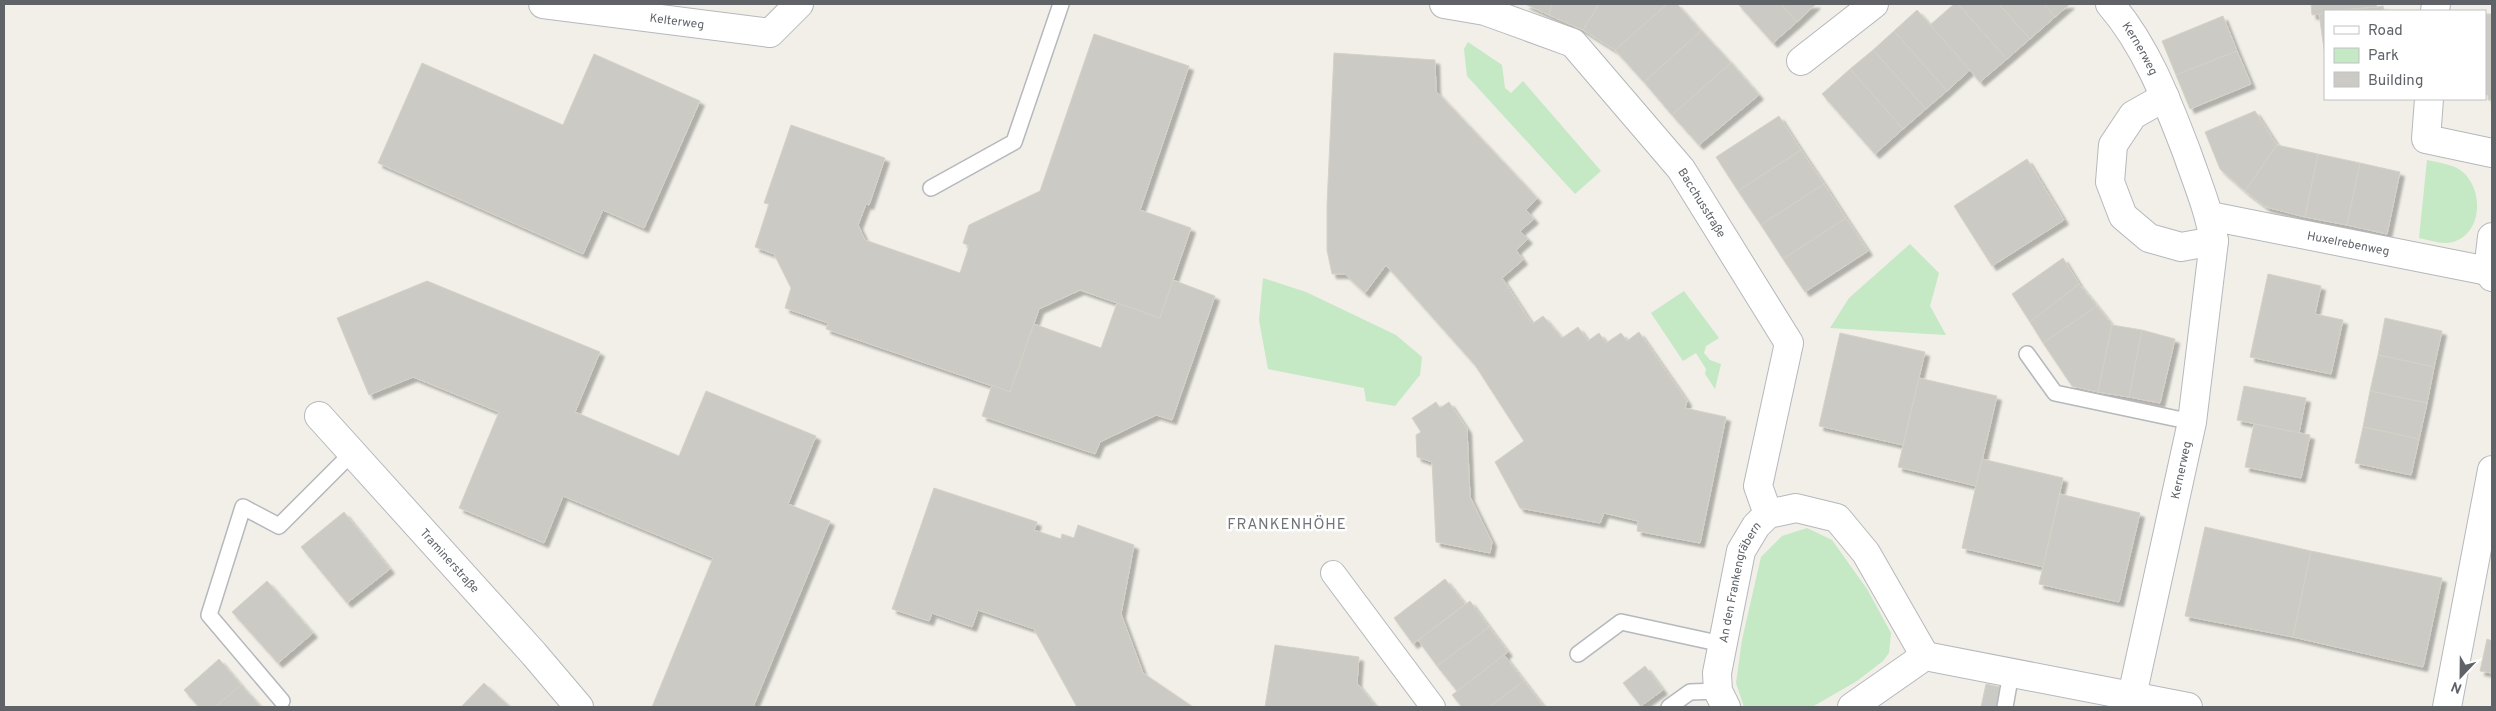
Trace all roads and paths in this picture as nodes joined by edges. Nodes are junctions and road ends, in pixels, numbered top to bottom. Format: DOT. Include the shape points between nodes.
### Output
graph roads {
  1 [pos="543,4"];
  2 [pos="798,4"];
  3 [pos="1060,4"];
  4 [pos="1444,4"];
  5 [pos="1874,4"];
  6 [pos="2110,4"];
  7 [pos="1801,61"];
  8 [pos="2166,97"];
  9 [pos="2429,100"];
  10 [pos="2492,153"];
  11 [pos="931,188"];
  12 [pos="2212,228"];
  13 [pos="2492,237"];
  14 [pos="2490,274"];
  15 [pos="2027,354"];
  16 [pos="319,416"];
  17 [pos="2192,422"];
  18 [pos="352,453"];
  19 [pos="2492,470"];
  20 [pos="1768,514"];
  21 [pos="1333,573"];
  22 [pos="1722,644"];
  23 [pos="1578,654"];
  24 [pos="1925,656"];
  25 [pos="2011,673"];
  26 [pos="2132,696"];
  27 [pos="1722,699"];
  28 [pos="282,701"];
  29 [pos="578,707"];
  30 [pos="1433,707"];
  31 [pos="1669,707"];
  32 [pos="1852,707"];
  33 [pos="2005,707"];
  34 [pos="2188,707"];
  35 [pos="2447,707"];
  1 -- 2 [label="street, Kelterweg" via="770,33"];
  3 -- 11 [label="lane" via="1014,142"];
  4 -- 20 [label="street, Bacchusstraße" via="1485,11 1573,43 1681,169 1789,343 1758,486"];
  5 -- 7 [label="street"];
  6 -- 8 [label="street, Kernerweg" via="2129,26"];
  8 -- 12 [label="street, Kernerweg"];
  8 -- 12 [label="street" via="2133,115 2113,145 2110,182 2123,216 2149,238 2181,247"];
  9 -- 10 [label="street" via="2426,139"];
  12 -- 14 [label="street, Huxelrebenweg"];
  12 -- 17 [label="street, Kernerweg"];
  13 -- 14 [label="street, Huxelrebenweg"];
  15 -- 17 [label="lane" via="2055,393"];
  16 -- 18 [label="street, Traminerstraße"];
  17 -- 26 [label="street, Kernerweg"];
  18 -- 28 [label="lane" via="279,526 243,507 209,615"];
  18 -- 29 [label="street, Traminerstraße"];
  19 -- 35 [label="street"];
  20 -- 22 [label="street, An den Frankengräbern" via="1756,526 1741,551"];
  20 -- 24 [label="street, An den Frankengräbern" via="1796,508 1837,518 1866,553"];
  21 -- 30 [label="street"];
  22 -- 23 [label="lane" via="1621,622"];
  22 -- 27 [label="street, An den Frankengräbern" via="1717,673"];
  24 -- 25 [label="street"];
  24 -- 32 [label="street"];
  25 -- 26 [label="street"];
  25 -- 33 [label="lane"];
  26 -- 34 [label="street"];
  27 -- 31 [label="lane" via="1690,692"];
}
